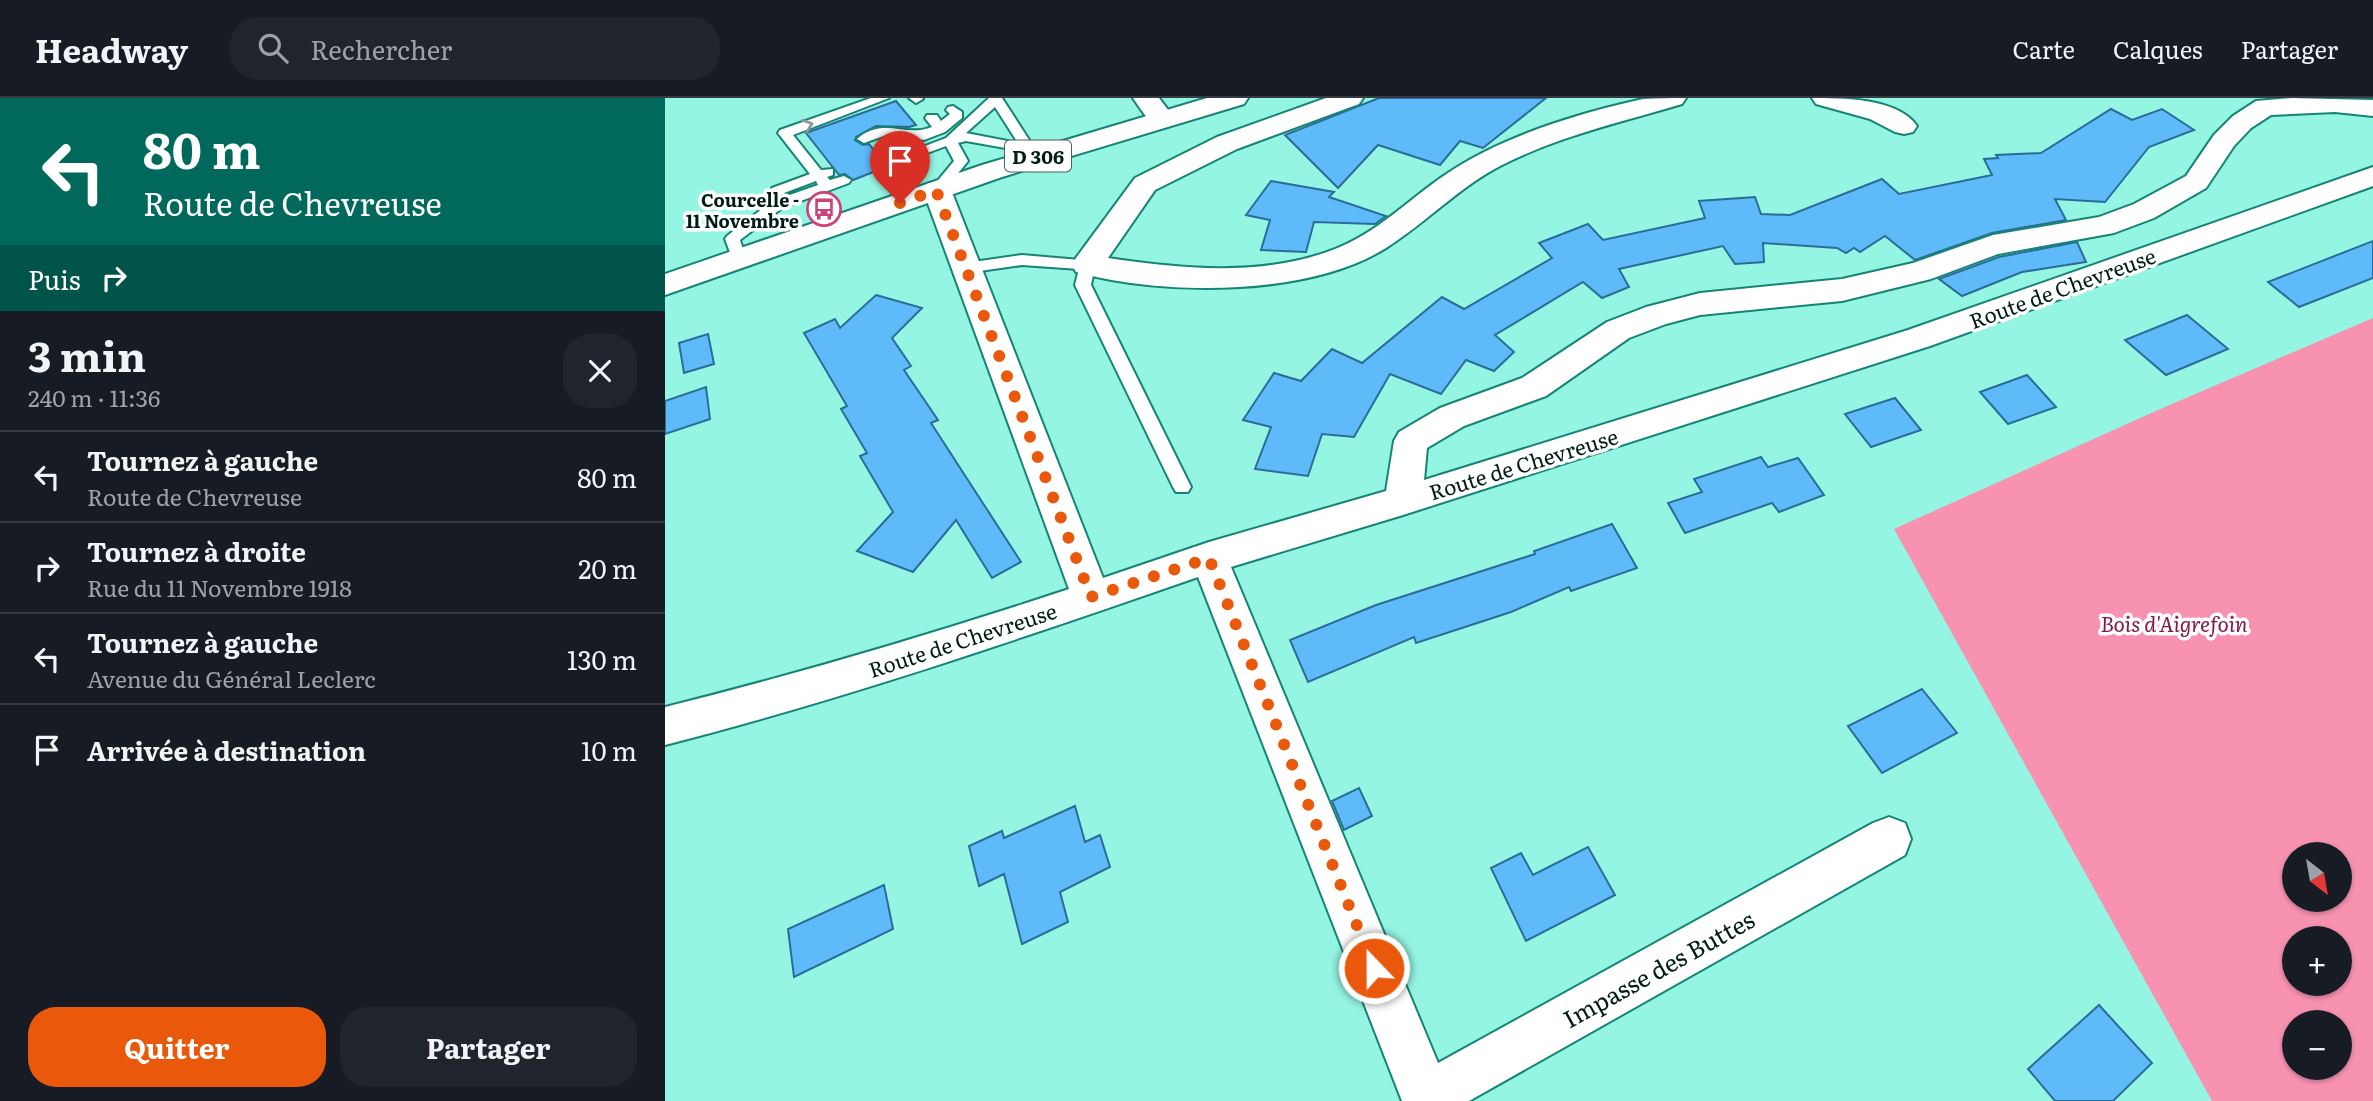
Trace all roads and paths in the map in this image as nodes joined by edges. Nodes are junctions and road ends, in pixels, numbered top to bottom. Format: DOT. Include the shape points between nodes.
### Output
graph roads {
  1 [pos="883,98"];
  2 [pos="1235,98"];
  3 [pos="1350,98"];
  4 [pos="1673,98"];
  5 [pos="1825,98"];
  6 [pos="995,99"];
  7 [pos="1154,108"];
  8 [pos="2373,108"];
  9 [pos="953,110"];
  10 [pos="1905,126"];
  11 [pos="913,136"];
  12 [pos="950,141"];
  13 [pos="1038,151"];
  14 [pos="817,173"];
  15 [pos="2373,176"];
  16 [pos="936,190"];
  17 [pos="777,198"];
  18 [pos="739,259"];
  19 [pos="1087,265"];
  20 [pos="966,268"];
  21 [pos="665,285"];
  22 [pos="1182,487"];
  23 [pos="1403,500"];
  24 [pos="1209,558"];
  25 [pos="1091,597"];
  26 [pos="665,726"];
  27 [pos="1889,839"];
  28 [pos="1427,1099"];
  14 -- 1 [label="lane, one-way" via="785,133"];
  2 -- 7 [label="street, D 306"];
  3 -- 19 [label="street" via="1227,144 1145,184"];
  4 -- 19 [label="street" via="1518,148 1468,172 1360,250 1325,264 1227,280"];
  5 -- 10 [label="street" via="1879,113"];
  6 -- 12 [label="lane"];
  6 -- 13 [label="lane"];
  7 -- 13 [label="street, D 306"];
  8 -- 23 [label="street" via="2335,104 2266,107 2224,141 2196,182 2144,211 2104,226 1993,245 1920,272 1842,290 1700,304 1618,330 1534,387 1453,417 1411,441"];
  9 -- 11 [label="lane" via="957,115"];
  11 -- 12 [label="lane"];
  11 -- 12 [label="lane" via="874,151"];
  12 -- 13 [label="lane" via="966,137"];
  12 -- 16 [label="lane" via="961,161"];
  13 -- 16 [label="street, D 306"];
  14 -- 14 [label="lane" via="833,167"];
  14 -- 17 [label="lane"];
  14 -- 17 [label="lane"];
  15 -- 23 [label="street, Route de Chevreuse" via="1919,338"];
  16 -- 18 [label="street, D 306"];
  16 -- 20 [label="street"];
  17 -- 18 [label="lane" via="732,239"];
  18 -- 21 [label="street, D 306"];
  19 -- 20 [label="lane" via="1022,260"];
  19 -- 22 [label="lane" via="1083,285"];
  20 -- 25 [label="street"];
  23 -- 24 [label="street, Route de Chevreuse"];
  24 -- 25 [label="street, Route de Chevreuse"];
  24 -- 28 [label="street"];
  25 -- 26 [label="street, Route de Chevreuse" via="936,649"];
  27 -- 28 [label="street, Impasse des Buttes"];
}
